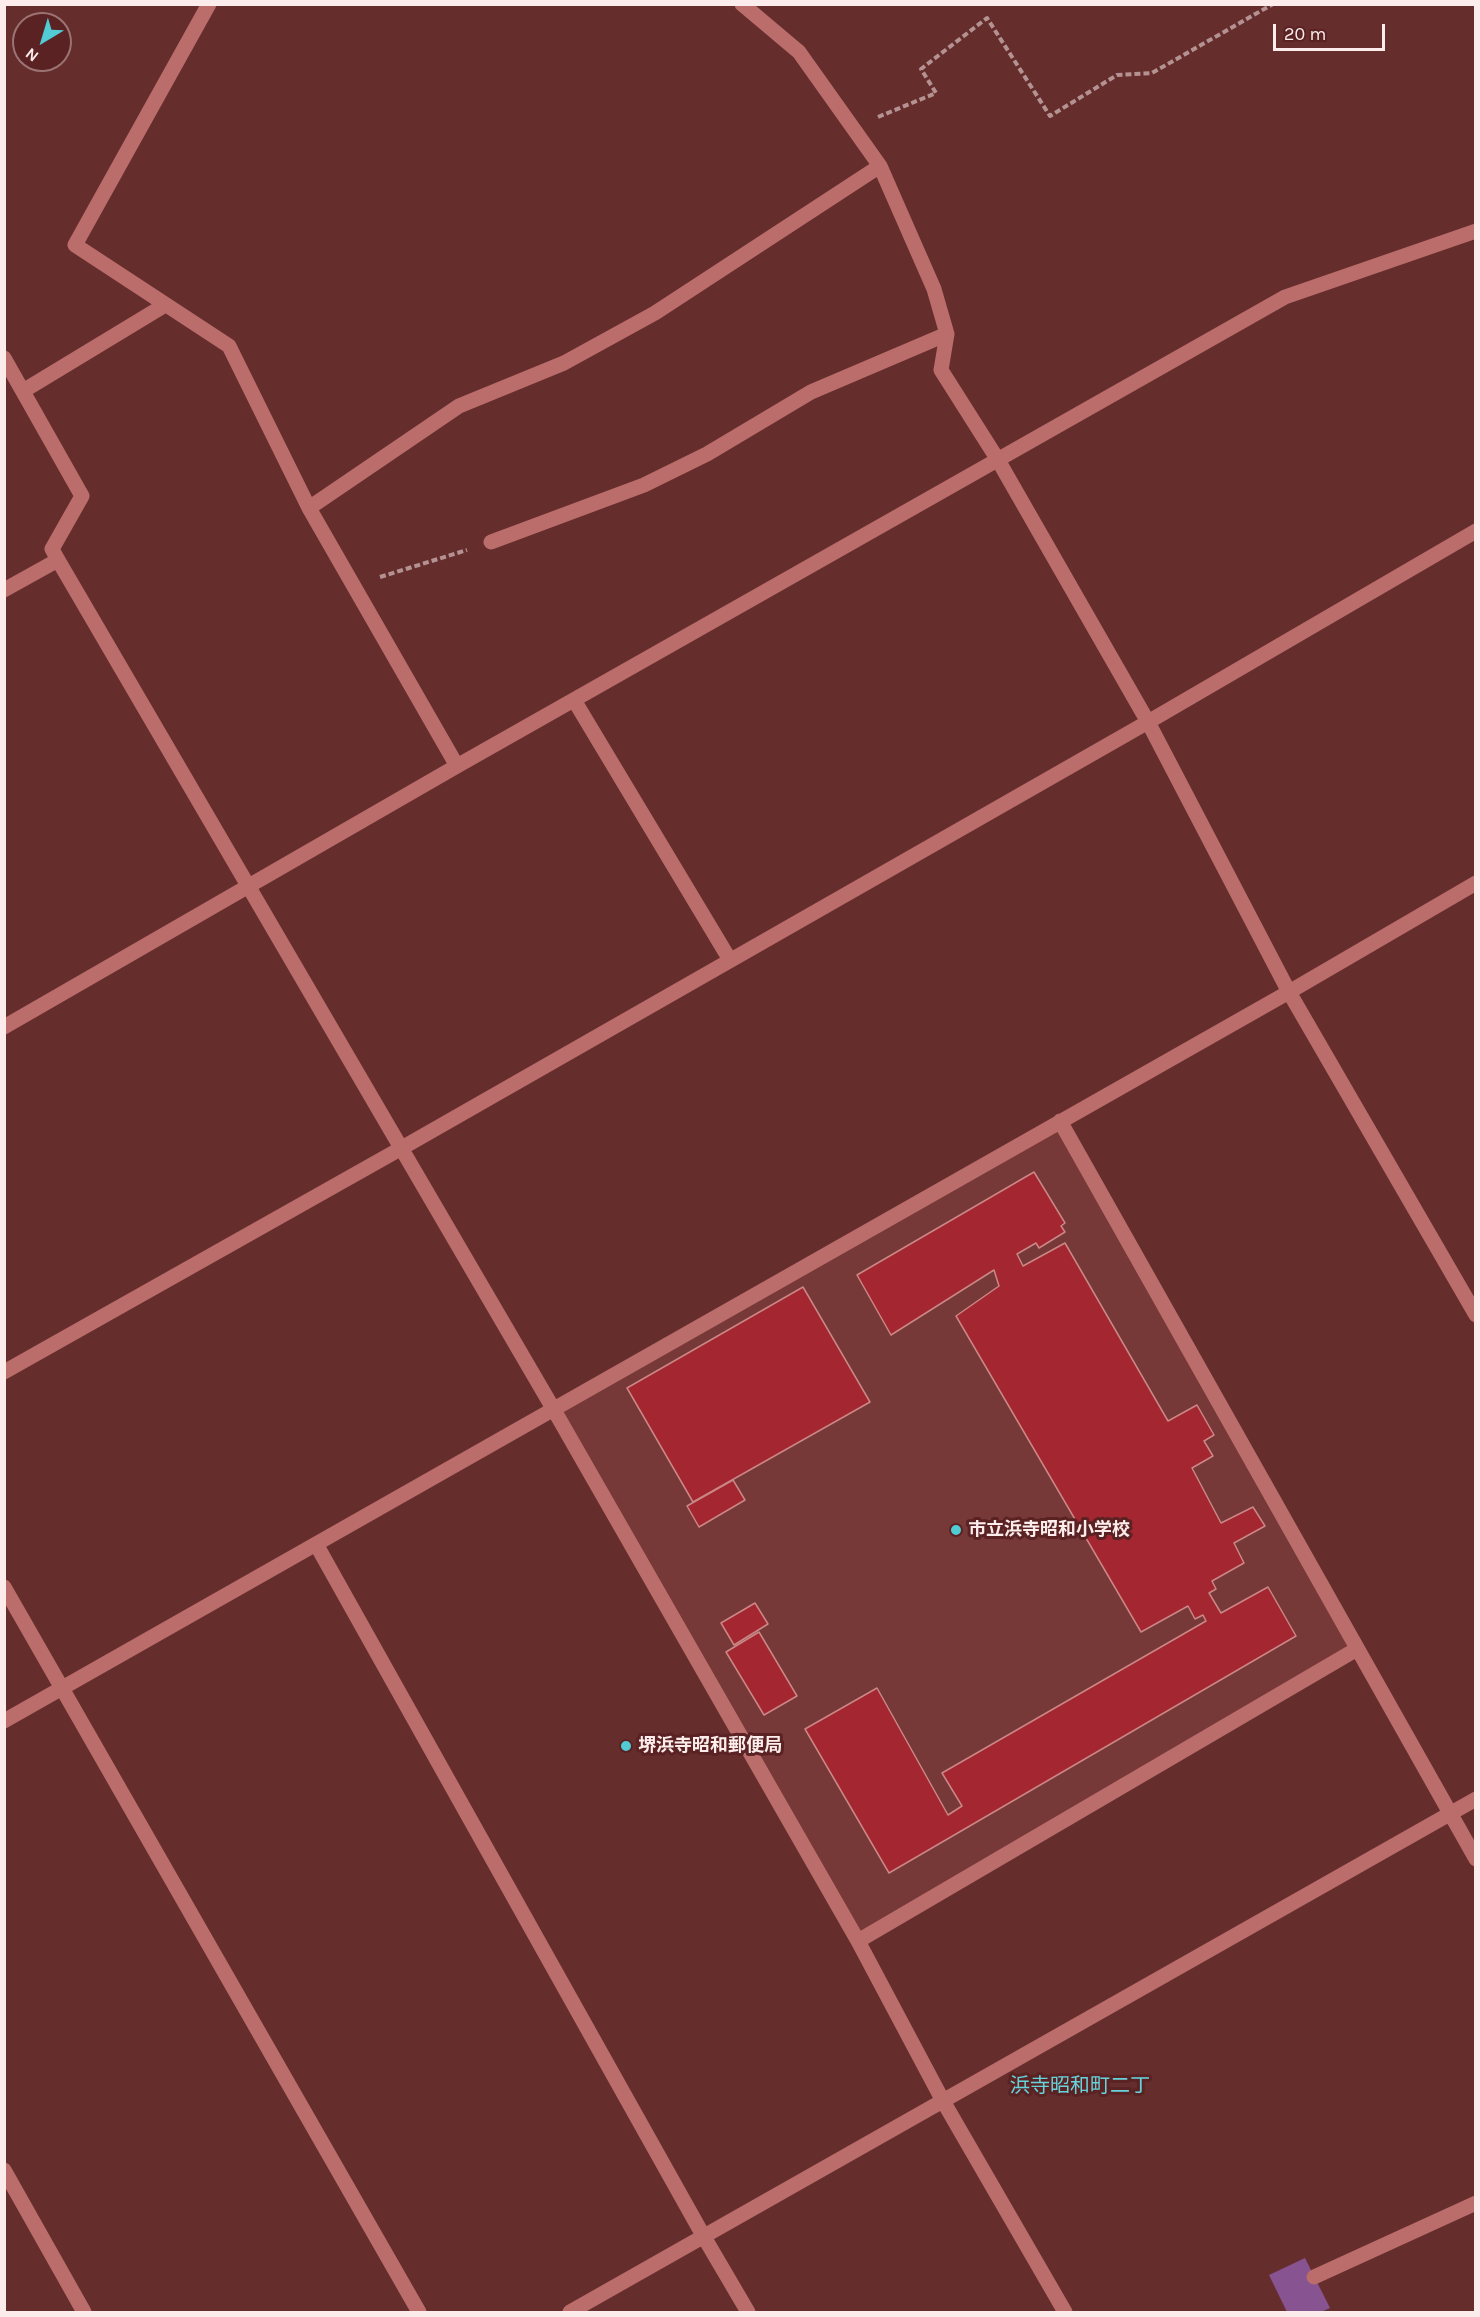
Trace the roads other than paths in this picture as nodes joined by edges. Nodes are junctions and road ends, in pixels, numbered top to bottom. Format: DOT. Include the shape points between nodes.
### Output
graph roads {
  1 [pos="209,4"];
  2 [pos="742,4"];
  3 [pos="880,166"];
  4 [pos="1476,231"];
  5 [pos="165,305"];
  6 [pos="947,334"];
  7 [pos="4,358"];
  8 [pos="22,391"];
  9 [pos="998,460"];
  10 [pos="309,508"];
  11 [pos="1476,531"];
  12 [pos="491,542"];
  13 [pos="58,560"];
  14 [pos="4,590"];
  15 [pos="574,700"];
  16 [pos="1148,722"];
  17 [pos="457,766"];
  18 [pos="1476,883"];
  19 [pos="249,887"];
  20 [pos="730,960"];
  21 [pos="1289,992"];
  22 [pos="4,1027"];
  23 [pos="1060,1121"];
  24 [pos="400,1149"];
  25 [pos="1476,1315"];
  26 [pos="4,1372"];
  27 [pos="554,1410"];
  28 [pos="316,1544"];
  29 [pos="4,1587"];
  30 [pos="1357,1649"];
  31 [pos="62,1688"];
  32 [pos="4,1721"];
  33 [pos="1476,1799"];
  34 [pos="1450,1814"];
  35 [pos="1476,1859"];
  36 [pos="858,1941"];
  37 [pos="944,2101"];
  38 [pos="4,2169"];
  39 [pos="1476,2203"];
  40 [pos="704,2237"];
  41 [pos="1314,2277"];
  42 [pos="84,2313"];
  43 [pos="419,2313"];
  44 [pos="570,2313"];
  45 [pos="748,2313"];
  46 [pos="1065,2313"];
  1 -- 5 [label="street" via="75,245"];
  2 -- 3 [label="street" via="799,52"];
  3 -- 6 [label="street" via="934,289"];
  3 -- 10 [label="street" via="655,314 564,363 459,406"];
  4 -- 9 [label="street" via="1285,297"];
  5 -- 8 [label="street"];
  5 -- 10 [label="street" via="229,346"];
  6 -- 9 [label="street" via="940,370"];
  6 -- 12 [label="street" via="811,392 707,454 644,485"];
  7 -- 8 [label="street"];
  8 -- 13 [label="street" via="82,496 52,549"];
  9 -- 15 [label="street"];
  9 -- 16 [label="street"];
  10 -- 17 [label="street"];
  11 -- 16 [label="street"];
  13 -- 14 [label="street"];
  13 -- 19 [label="street"];
  15 -- 17 [label="street"];
  15 -- 20 [label="street"];
  16 -- 20 [label="street"];
  16 -- 21 [label="street"];
  17 -- 19 [label="street"];
  18 -- 21 [label="street"];
  19 -- 22 [label="street"];
  19 -- 24 [label="street"];
  20 -- 24 [label="street"];
  21 -- 23 [label="street"];
  21 -- 25 [label="street"];
  23 -- 27 [label="street"];
  23 -- 30 [label="street"];
  24 -- 26 [label="street"];
  24 -- 27 [label="street"];
  27 -- 28 [label="street"];
  27 -- 36 [label="street"];
  28 -- 31 [label="street"];
  28 -- 40 [label="street"];
  29 -- 31 [label="street"];
  30 -- 34 [label="street"];
  30 -- 36 [label="street"];
  31 -- 32 [label="street"];
  31 -- 43 [label="street"];
  33 -- 34 [label="street"];
  34 -- 35 [label="street"];
  34 -- 37 [label="street"];
  36 -- 37 [label="street"];
  37 -- 40 [label="street"];
  37 -- 46 [label="street"];
  38 -- 42 [label="street"];
  39 -- 41 [label="street"];
  40 -- 44 [label="street"];
  40 -- 45 [label="street"];
}
